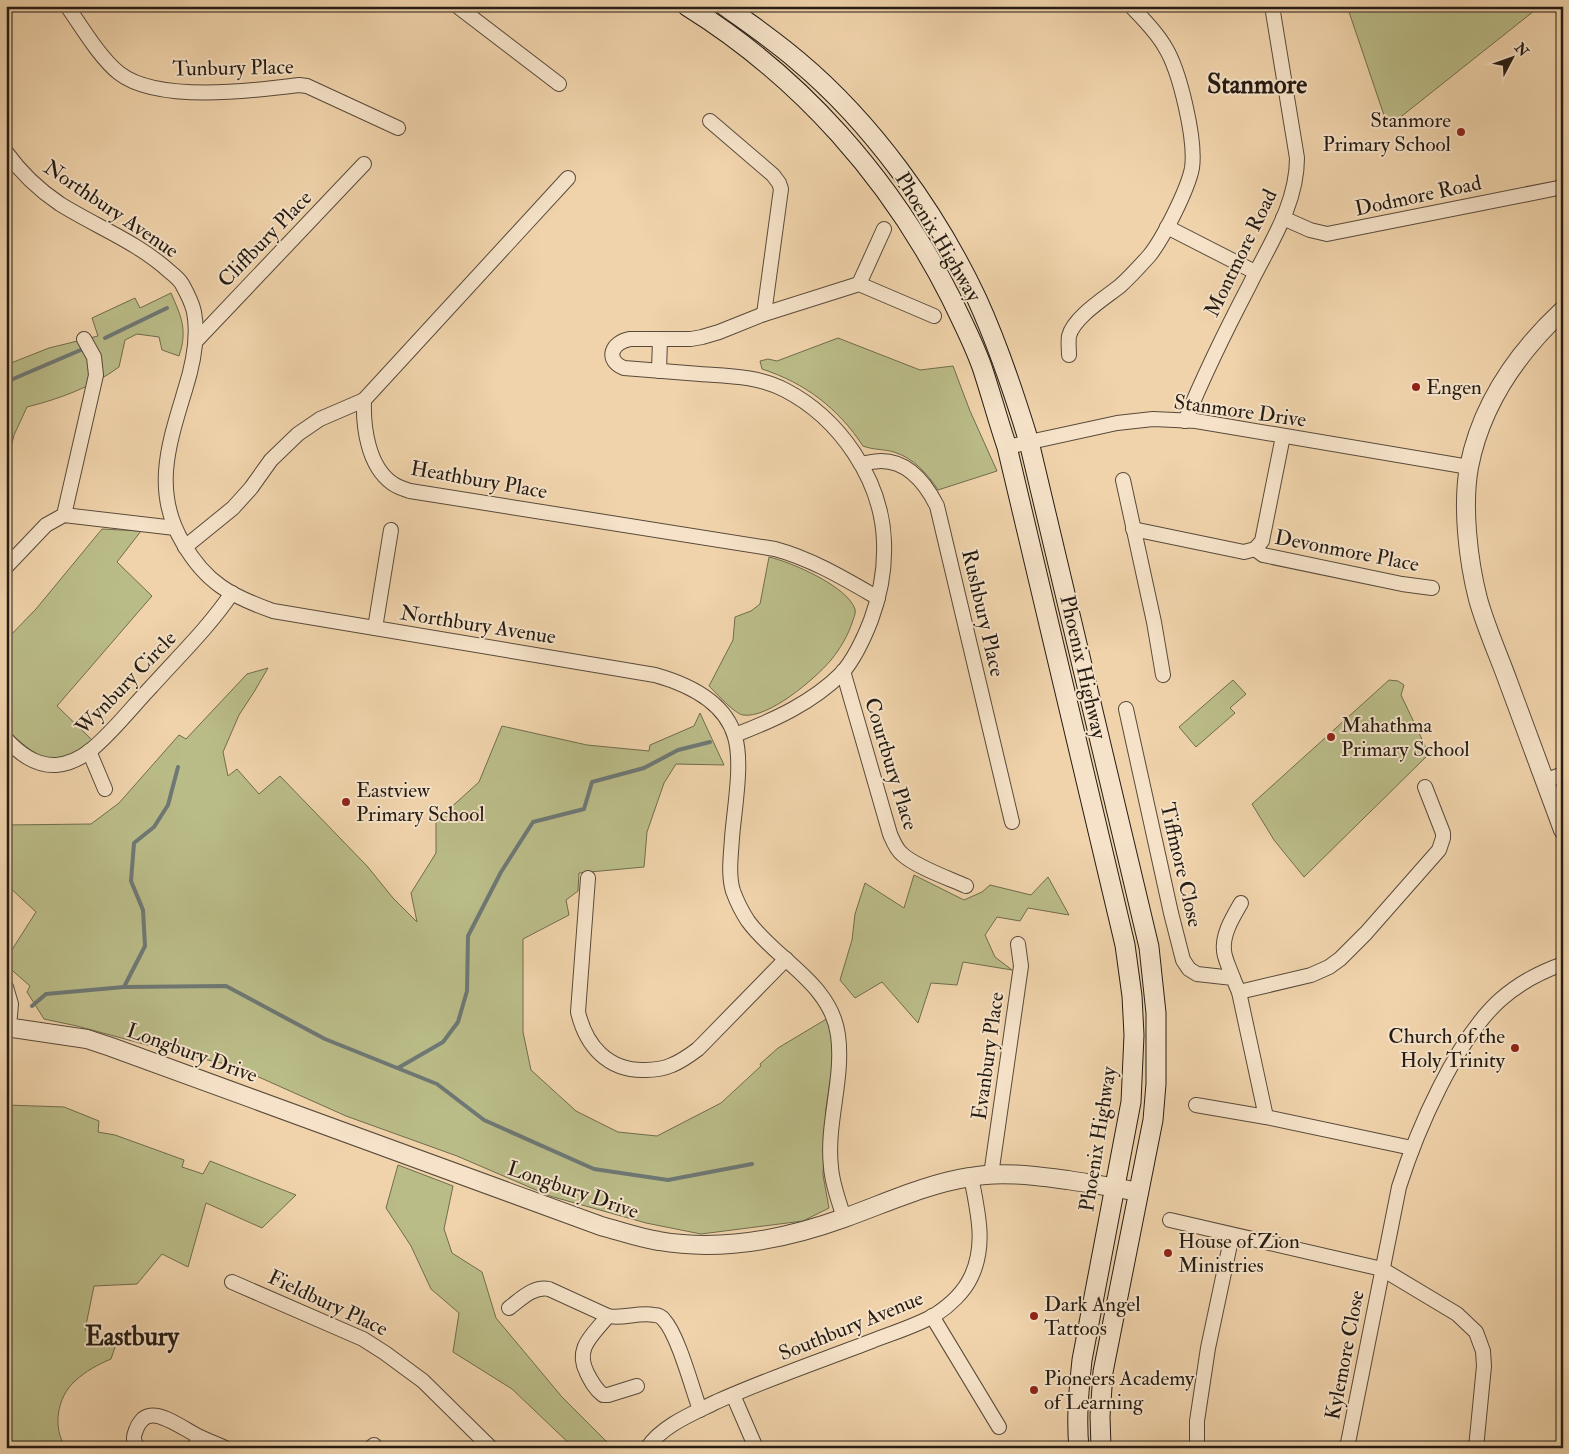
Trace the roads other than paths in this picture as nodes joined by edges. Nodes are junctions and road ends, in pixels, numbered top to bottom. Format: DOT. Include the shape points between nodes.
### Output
graph roads {
  1 [pos="66,6"];
  2 [pos="457,6"];
  3 [pos="687,6"];
  4 [pos="725,6"];
  5 [pos="1131,6"];
  6 [pos="1272,6"];
  7 [pos="559,84"];
  8 [pos="710,121"];
  9 [pos="398,128"];
  10 [pos="6,152"];
  11 [pos="364,164"];
  12 [pos="568,178"];
  13 [pos="1563,187"];
  14 [pos="1283,218"];
  15 [pos="1167,227"];
  16 [pos="884,229"];
  17 [pos="1256,272"];
  18 [pos="859,284"];
  19 [pos="1563,310"];
  20 [pos="764,314"];
  21 [pos="934,316"];
  22 [pos="84,339"];
  23 [pos="660,339"];
  24 [pos="196,340"];
  25 [pos="1069,355"];
  26 [pos="659,371"];
  27 [pos="364,400"];
  28 [pos="1184,421"];
  29 [pos="1283,436"];
  30 [pos="1029,442"];
  31 [pos="1007,447"];
  32 [pos="861,464"];
  33 [pos="1469,468"];
  34 [pos="1123,480"];
  35 [pos="64,515"];
  36 [pos="175,528"];
  37 [pos="1133,529"];
  38 [pos="391,530"];
  39 [pos="185,547"];
  40 [pos="1255,549"];
  41 [pos="6,567"];
  42 [pos="1432,588"];
  43 [pos="232,593"];
  44 [pos="878,598"];
  45 [pos="375,628"];
  46 [pos="843,671"];
  47 [pos="1163,675"];
  48 [pos="1126,708"];
  49 [pos="735,735"];
  50 [pos="6,740"];
  51 [pos="89,751"];
  52 [pos="1563,774"];
  53 [pos="1544,781"];
  54 [pos="1425,787"];
  55 [pos="105,789"];
  56 [pos="1012,822"];
  57 [pos="1563,830"];
  58 [pos="588,878"];
  59 [pos="966,886"];
  60 [pos="1241,903"];
  61 [pos="1018,944"];
  62 [pos="786,959"];
  63 [pos="1563,964"];
  64 [pos="1233,978"];
  65 [pos="6,987"];
  66 [pos="1239,992"];
  67 [pos="8,1027"];
  68 [pos="1196,1105"];
  69 [pos="1266,1118"];
  70 [pos="1412,1148"];
  71 [pos="991,1175"];
  72 [pos="971,1176"];
  73 [pos="1115,1187"];
  74 [pos="1138,1192"];
  75 [pos="844,1218"];
  76 [pos="1170,1220"];
  77 [pos="1232,1235"];
  78 [pos="1382,1269"];
  79 [pos="232,1282"];
  80 [pos="509,1308"];
  81 [pos="608,1316"];
  82 [pos="932,1316"];
  83 [pos="636,1386"];
  84 [pos="733,1395"];
  85 [pos="700,1410"];
  86 [pos="999,1427"];
  87 [pos="197,1443"];
  88 [pos="138,1448"];
  89 [pos="225,1448"];
  90 [pos="491,1448"];
  91 [pos="647,1448"];
  92 [pos="756,1448"];
  93 [pos="1079,1448"];
  94 [pos="1102,1448"];
  95 [pos="1197,1448"];
  96 [pos="1347,1448"];
  97 [pos="1476,1448"];
  1 -- 9 [label="street, Tunbury Place" via="109,63 132,81 183,91 307,86"];
  2 -- 7 [label="street"];
  3 -- 31 [label="main road, Phoenix Highway" via="791,84 851,146 880,182 933,264 961,318 982,366"];
  4 -- 30 [label="main road, Phoenix Highway" via="798,61 836,97 906,179 977,299 1009,378"];
  5 -- 15 [label="street" via="1166,47 1180,81 1186,112 1192,170"];
  6 -- 14 [label="street, Montmore Road" via="1297,158 1295,184"];
  8 -- 20 [label="street" via="773,176 781,189"];
  10 -- 24 [label="street, Northbury Avenue" via="18,170 45,193 141,249 180,282 194,312"];
  11 -- 24 [label="street, Cliffbury Place"];
  12 -- 27 [label="street"];
  13 -- 14 [label="street, Dodmore Road" via="1326,234"];
  14 -- 17 [label="street, Montmore Road"];
  15 -- 17 [label="street"];
  15 -- 25 [label="street" via="1148,256 1074,326 1069,336"];
  16 -- 18 [label="street"];
  17 -- 28 [label="street, Montmore Road"];
  18 -- 20 [label="street"];
  18 -- 21 [label="street"];
  19 -- 33 [label="street" via="1518,358 1489,408"];
  20 -- 23 [label="street" via="702,337"];
  22 -- 35 [label="street" via="94,358 96,375"];
  23 -- 26 [label="street"];
  23 -- 26 [label="street" via="620,341 612,351 618,366"];
  24 -- 36 [label="street, Northbury Avenue" via="166,462 165,486"];
  26 -- 32 [label="street" via="737,377 783,389 826,419 844,438"];
  27 -- 39 [label="street" via="320,419 298,434 271,460 233,508"];
  27 -- 44 [label="street, Heathbury Place" via="364,426 376,464 391,482 410,491 775,550 810,561"];
  28 -- 29 [label="street, Stanmore Drive"];
  28 -- 30 [label="street, Stanmore Drive" via="1153,419 1117,423"];
  29 -- 33 [label="street, Stanmore Drive"];
  29 -- 40 [label="street, Devonmore Place" via="1262,541"];
  30 -- 31 [label="street, Stanmore Drive"];
  30 -- 74 [label="main road, Phoenix Highway" via="1149,947 1156,1013 1156,1084 1153,1120"];
  31 -- 73 [label="main road, Phoenix Highway" via="1125,945 1132,996 1133,1067 1131,1102"];
  32 -- 44 [label="street" via="876,498 884,541"];
  32 -- 56 [label="street, Rushbury Place" via="882,461 908,469 921,481 937,506"];
  33 -- 53 [label="street" via="1466,520 1475,586"];
  34 -- 37 [label="street"];
  35 -- 36 [label="street"];
  35 -- 41 [label="street" via="46,526"];
  36 -- 39 [label="street, Northbury Avenue"];
  37 -- 40 [label="street, Devonmore Place" via="1244,552"];
  37 -- 47 [label="street"];
  38 -- 45 [label="street"];
  39 -- 43 [label="street, Northbury Avenue" via="206,574"];
  40 -- 42 [label="street, Devonmore Place" via="1263,555"];
  43 -- 45 [label="street, Northbury Avenue" via="274,611"];
  43 -- 51 [label="street, Wynbury Circle" via="214,618"];
  44 -- 46 [label="street" via="863,640"];
  45 -- 49 [label="street, Northbury Avenue" via="655,675 679,682 709,699"];
  46 -- 49 [label="street" via="822,690 791,710"];
  46 -- 59 [label="street, Courtbury Place" via="896,846 912,861"];
  48 -- 64 [label="street, Tiffmore Close" via="1183,960 1197,974"];
  49 -- 62 [label="street, Northbury Avenue" via="738,764 730,869 732,889 749,922"];
  50 -- 51 [label="street, Wynbury Circle" via="30,760 54,765 70,762"];
  51 -- 55 [label="street"];
  52 -- 53 [label="street"];
  53 -- 57 [label="street"];
  54 -- 66 [label="street" via="1443,833 1442,844 1366,933 1329,967 1311,975"];
  58 -- 62 [label="street" via="578,1012 581,1028 589,1041 600,1055 616,1065 634,1070 655,1070 685,1059"];
  60 -- 64 [label="street" via="1225,940 1224,950"];
  61 -- 71 [label="street, Evanbury Place" via="1021,966"];
  62 -- 75 [label="street, Northbury Avenue" via="828,1005 838,1035 830,1149 834,1186"];
  63 -- 70 [label="street, Kylemore Close" via="1513,989 1487,1013 1457,1057"];
  64 -- 66 [label="street"];
  65 -- 67 [label="street" via="11,1004"];
  66 -- 69 [label="street"];
  67 -- 75 [label="street, Longbury Drive" via="87,1039 111,1047 634,1236 687,1244 746,1243 773,1239"];
  68 -- 69 [label="street"];
  69 -- 70 [label="street"];
  70 -- 78 [label="street, Kylemore Close" via="1399,1187"];
  71 -- 72 [label="street, Longbury Drive"];
  71 -- 73 [label="street, Longbury Drive" via="1040,1177"];
  72 -- 75 [label="street, Longbury Drive" via="903,1194"];
  72 -- 82 [label="street, Southbury Avenue" via="980,1233 978,1257 971,1277 961,1291"];
  73 -- 74 [label="street, Longbury Drive"];
  73 -- 93 [label="main road, Phoenix Highway" via="1082,1360 1078,1394"];
  74 -- 94 [label="main road, Phoenix Highway" via="1103,1372"];
  76 -- 77 [label="street"];
  77 -- 78 [label="street"];
  77 -- 95 [label="street" via="1208,1348 1197,1421"];
  78 -- 96 [label="street, Kylemore Close"];
  78 -- 97 [label="street, Kylemore Close" via="1457,1314 1476,1332 1483,1350 1484,1366"];
  79 -- 90 [label="street, Fieldbury Place" via="363,1339 386,1353 423,1381"];
  80 -- 81 [label="street" via="542,1288"];
  81 -- 83 [label="street" via="583,1349 583,1365 591,1382 603,1395"];
  81 -- 85 [label="street" via="652,1314 665,1320"];
  82 -- 84 [label="street, Southbury Avenue"];
  82 -- 86 [label="street"];
  84 -- 85 [label="street, Southbury Avenue"];
  84 -- 92 [label="street"];
  85 -- 91 [label="street, Southbury Avenue" via="676,1422"];
  87 -- 88 [label="street" via="169,1420 150,1415 137,1426 133,1436"];
  87 -- 89 [label="street"];
}
